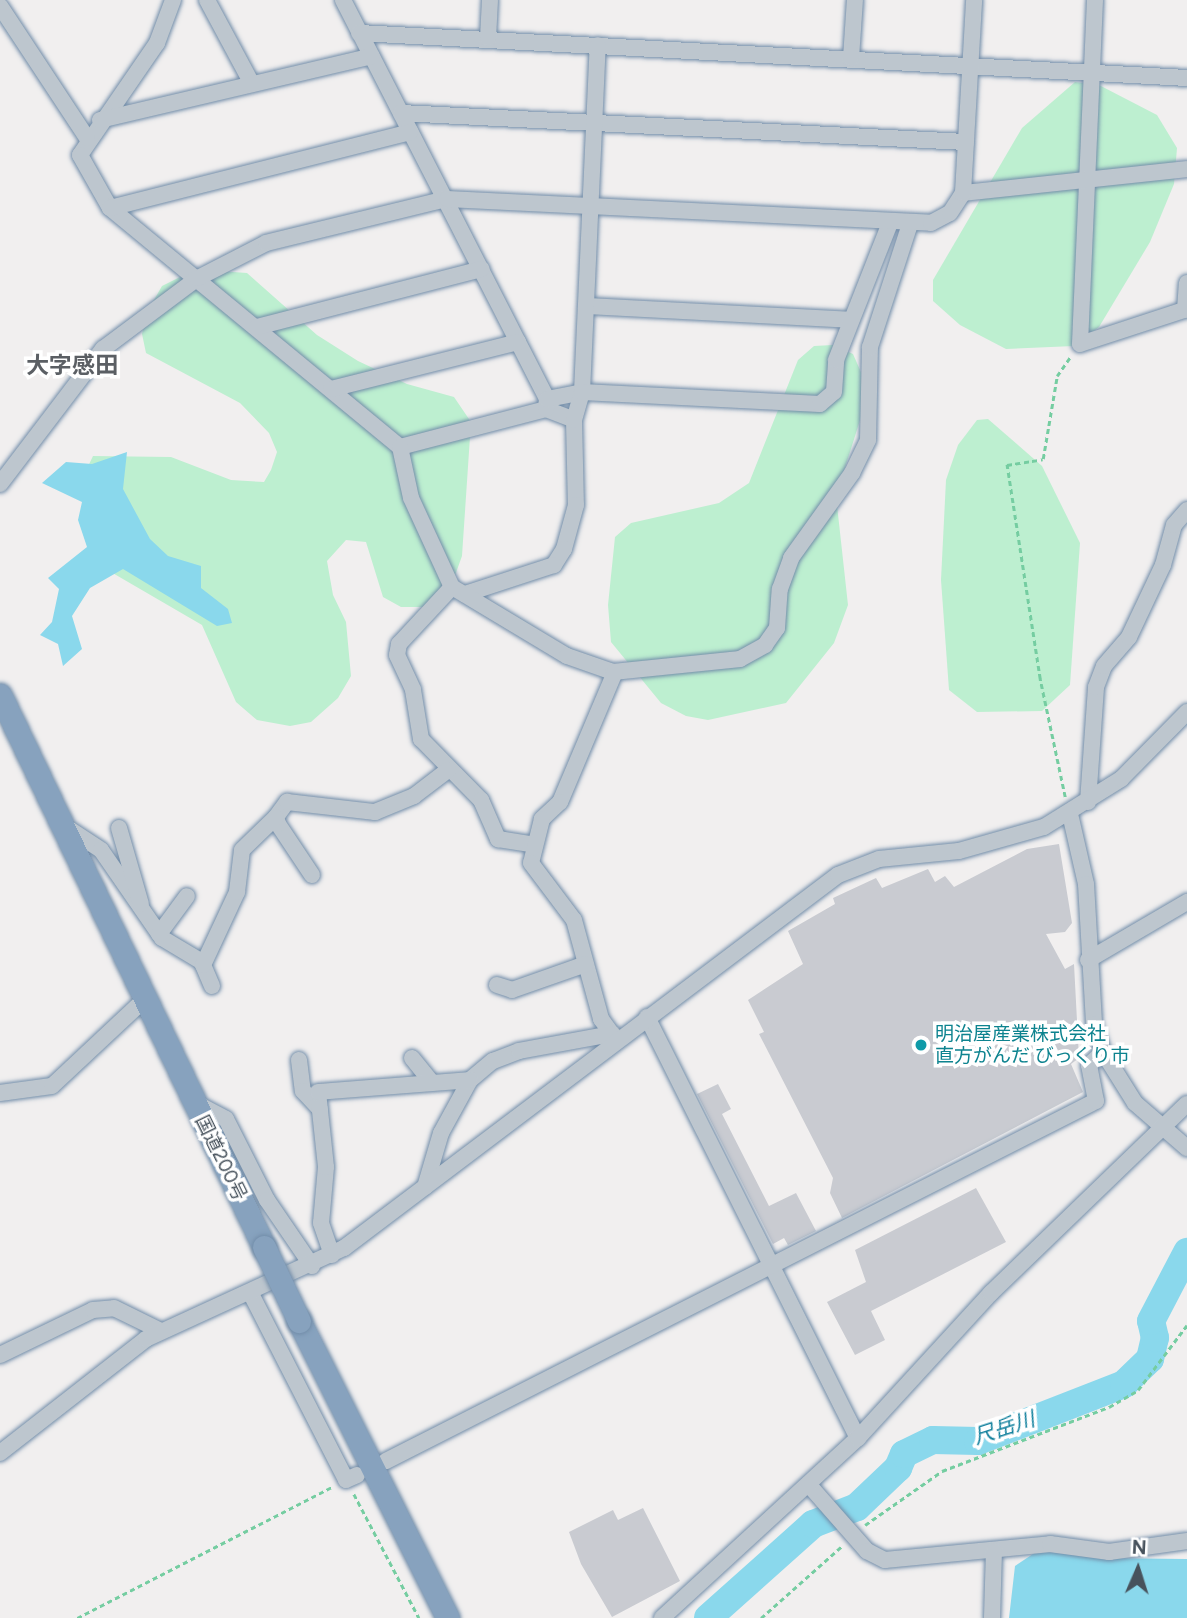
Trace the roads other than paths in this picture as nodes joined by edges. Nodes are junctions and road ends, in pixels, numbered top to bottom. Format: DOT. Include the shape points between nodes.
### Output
graph roads {
  1 [pos="173,0"];
  2 [pos="207,0"];
  3 [pos="343,0"];
  4 [pos="490,0"];
  5 [pos="855,0"];
  6 [pos="974,0"];
  7 [pos="1095,0"];
  8 [pos="0,6"];
  9 [pos="359,33"];
  10 [pos="488,38"];
  11 [pos="598,45"];
  12 [pos="372,56"];
  13 [pos="851,58"];
  14 [pos="971,65"];
  15 [pos="1091,72"];
  16 [pos="1187,78"];
  17 [pos="252,84"];
  18 [pos="401,113"];
  19 [pos="100,120"];
  20 [pos="594,121"];
  21 [pos="411,132"];
  22 [pos="87,138"];
  23 [pos="966,142"];
  24 [pos="1187,169"];
  25 [pos="1087,181"];
  26 [pos="963,193"];
  27 [pos="447,199"];
  28 [pos="590,205"];
  29 [pos="110,208"];
  30 [pos="890,223"];
  31 [pos="910,224"];
  32 [pos="482,269"];
  33 [pos="198,278"];
  34 [pos="1187,283"];
  35 [pos="586,306"];
  36 [pos="1186,310"];
  37 [pos="851,320"];
  38 [pos="257,327"];
  39 [pos="518,342"];
  40 [pos="331,390"];
  41 [pos="582,392"];
  42 [pos="546,405"];
  43 [pos="574,420"];
  44 [pos="400,447"];
  45 [pos="0,484"];
  46 [pos="1187,510"];
  47 [pos="458,591"];
  48 [pos="615,672"];
  49 [pos="0,695"];
  50 [pos="1187,712"];
  51 [pos="448,770"];
  52 [pos="1088,802"];
  53 [pos="1070,814"];
  54 [pos="276,817"];
  55 [pos="66,827"];
  56 [pos="118,828"];
  57 [pos="531,844"];
  58 [pos="312,875"];
  59 [pos="187,897"];
  60 [pos="1187,902"];
  61 [pos="145,916"];
  62 [pos="159,934"];
  63 [pos="1088,960"];
  64 [pos="204,963"];
  65 [pos="586,964"];
  66 [pos="497,985"];
  67 [pos="212,986"];
  68 [pos="144,1000"];
  69 [pos="647,1017"];
  70 [pos="614,1037"];
  71 [pos="1103,1052"];
  72 [pos="412,1058"];
  73 [pos="299,1060"];
  74 [pos="470,1080"];
  75 [pos="432,1083"];
  76 [pos="0,1093"];
  77 [pos="194,1102"];
  78 [pos="1187,1104"];
  79 [pos="320,1109"];
  80 [pos="1159,1128"];
  81 [pos="1187,1148"];
  82 [pos="425,1187"];
  83 [pos="332,1255"];
  84 [pos="771,1263"];
  85 [pos="312,1266"];
  86 [pos="250,1292"];
  87 [pos="161,1331"];
  88 [pos="0,1355"];
  89 [pos="858,1438"];
  90 [pos="0,1453"];
  91 [pos="386,1461"];
  92 [pos="352,1478"];
  93 [pos="809,1485"];
  94 [pos="1187,1541"];
  95 [pos="994,1551"];
  96 [pos="448,1618"];
  97 [pos="662,1618"];
  98 [pos="992,1618"];
  1 -- 19 [label="street" via="158,43"];
  2 -- 17 [label="street"];
  3 -- 9 [label="street"];
  4 -- 10 [label="street"];
  5 -- 13 [label="street"];
  6 -- 14 [label="street"];
  7 -- 15 [label="street"];
  8 -- 22 [label="street"];
  9 -- 10 [label="street"];
  9 -- 12 [label="street"];
  10 -- 11 [label="street"];
  11 -- 13 [label="street"];
  11 -- 20 [label="street"];
  12 -- 17 [label="street"];
  12 -- 18 [label="street"];
  13 -- 14 [label="street"];
  14 -- 15 [label="street"];
  14 -- 23 [label="street"];
  15 -- 16 [label="street"];
  15 -- 25 [label="street"];
  17 -- 19 [label="street"];
  18 -- 20 [label="street"];
  18 -- 21 [label="street"];
  19 -- 22 [label="street"];
  20 -- 23 [label="street"];
  20 -- 28 [label="street"];
  21 -- 27 [label="street"];
  21 -- 29 [label="street"];
  22 -- 29 [label="street" via="81,164"];
  23 -- 26 [label="street"];
  24 -- 25 [label="street"];
  25 -- 26 [label="street"];
  25 -- 36 [label="street" via="1080,344"];
  26 -- 31 [label="street" via="950,213 930,223"];
  27 -- 28 [label="street"];
  27 -- 32 [label="street"];
  27 -- 33 [label="street" via="266,243"];
  28 -- 30 [label="street"];
  28 -- 35 [label="street"];
  29 -- 33 [label="street"];
  30 -- 31 [label="street"];
  30 -- 37 [label="street"];
  31 -- 48 [label="street" via="870,347 868,440 852,473 791,558 780,589 777,628 765,645 740,659"];
  32 -- 38 [label="street"];
  32 -- 39 [label="street"];
  33 -- 38 [label="street"];
  33 -- 45 [label="street" via="103,349"];
  34 -- 36 [label="street"];
  35 -- 37 [label="street"];
  35 -- 41 [label="street"];
  37 -- 41 [label="street" via="836,360 834,392 820,404"];
  38 -- 40 [label="street"];
  39 -- 40 [label="street"];
  39 -- 42 [label="street"];
  40 -- 44 [label="street"];
  41 -- 42 [label="street"];
  41 -- 43 [label="street"];
  42 -- 43 [label="street"];
  42 -- 44 [label="street"];
  43 -- 47 [label="street" via="576,505 564,548 554,565"];
  44 -- 47 [label="street" via="411,498"];
  46 -- 52 [label="street" via="1174,525 1163,565 1129,636 1104,666 1096,687"];
  47 -- 48 [label="street" via="567,656"];
  47 -- 51 [label="street" via="409,631 397,655 413,690 421,739"];
  48 -- 57 [label="street" via="560,802 542,819"];
  49 -- 55 [label="highway, 国道200号"];
  50 -- 52 [label="street" via="1130,771"];
  51 -- 54 [label="street" via="414,796 375,812 287,802"];
  51 -- 57 [label="street" via="481,800 498,839"];
  52 -- 53 [label="street"];
  53 -- 63 [label="street" via="1086,884"];
  53 -- 69 [label="street" via="1007,839 959,851 878,859 838,875"];
  54 -- 58 [label="street"];
  54 -- 64 [label="street" via="242,850 237,892"];
  55 -- 61 [label="street" via="101,850"];
  55 -- 68 [label="highway, 国道200号"];
  56 -- 61 [label="street"];
  57 -- 65 [label="street" via="531,863 568,908"];
  59 -- 62 [label="street"];
  60 -- 63 [label="street"];
  61 -- 62 [label="street"];
  62 -- 64 [label="street"];
  63 -- 71 [label="street" via="1094,1024"];
  64 -- 67 [label="street"];
  65 -- 66 [label="street" via="512,990"];
  65 -- 70 [label="street" via="601,1019"];
  68 -- 76 [label="street" via="52,1086"];
  68 -- 77 [label="highway, 国道200号"];
  69 -- 70 [label="street"];
  69 -- 84 [label="street"];
  70 -- 74 [label="street" via="519,1051 493,1061"];
  70 -- 82 [label="street"];
  71 -- 80 [label="street" via="1135,1103"];
  71 -- 84 [label="street" via="1089,1065 1096,1101"];
  72 -- 75 [label="street"];
  73 -- 79 [label="street" via="303,1091"];
  74 -- 75 [label="street"];
  74 -- 82 [label="street" via="441,1133"];
  75 -- 79 [label="street" via="318,1092"];
  77 -- 85 [label="street" via="226,1119 267,1200"];
  77 -- 96 [label="highway, 国道200号, bridge"];
  78 -- 80 [label="street"];
  79 -- 83 [label="street" via="326,1167 321,1223"];
  80 -- 81 [label="street"];
  80 -- 89 [label="street" via="991,1293"];
  82 -- 83 [label="street"];
  83 -- 85 [label="street"];
  84 -- 89 [label="street"];
  84 -- 91 [label="street"];
  85 -- 86 [label="street"];
  86 -- 87 [label="street"];
  86 -- 92 [label="street"];
  87 -- 88 [label="street" via="124,1311 93,1310"];
  87 -- 90 [label="street"];
  89 -- 93 [label="street"];
  93 -- 95 [label="street" via="851,1533 885,1560"];
  93 -- 97 [label="street"];
  94 -- 95 [label="street" via="1109,1552 1050,1544"];
  95 -- 98 [label="street"];
}
